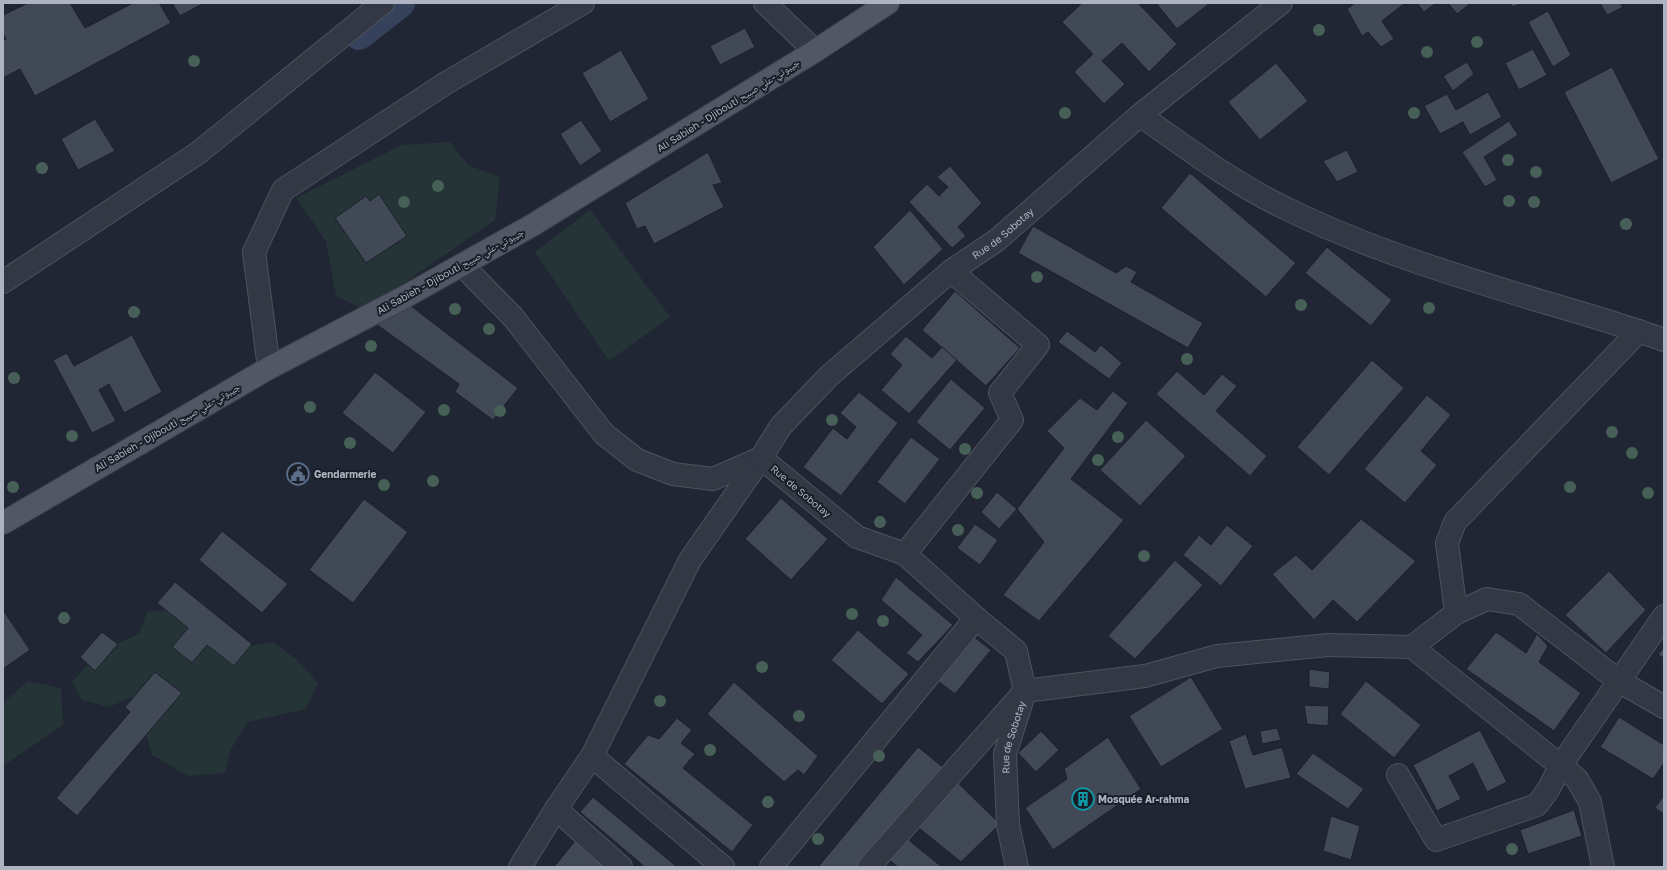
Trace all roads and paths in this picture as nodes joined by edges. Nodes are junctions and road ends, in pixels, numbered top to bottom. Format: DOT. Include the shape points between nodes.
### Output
graph roads {
  1 [pos="383,3"];
  2 [pos="583,3"];
  3 [pos="765,3"];
  4 [pos="888,3"];
  5 [pos="1281,3"];
  6 [pos="815,51"];
  7 [pos="1140,115"];
  8 [pos="462,265"];
  9 [pos="951,271"];
  10 [pos="3,282"];
  11 [pos="1639,331"];
  12 [pos="1664,340"];
  13 [pos="269,368"];
  14 [pos="761,458"];
  15 [pos="3,523"];
  16 [pos="905,554"];
  17 [pos="1456,613"];
  18 [pos="1664,616"];
  19 [pos="976,618"];
  20 [pos="1412,647"];
  21 [pos="1619,681"];
  22 [pos="1025,691"];
  23 [pos="1664,707"];
  24 [pos="592,756"];
  25 [pos="1561,766"];
  26 [pos="1398,775"];
  27 [pos="556,809"];
  28 [pos="520,867"];
  29 [pos="621,867"];
  30 [pos="723,867"];
  31 [pos="771,867"];
  32 [pos="869,867"];
  33 [pos="1017,867"];
  34 [pos="1603,867"];
  1 -- 10 [label="street" via="198,153"];
  2 -- 13 [label="street" via="446,84 283,190 254,252"];
  3 -- 6 [label="street"];
  4 -- 6 [label="main road, Ali Sabieh - Djibouti جيبوتي-علي صبيح"];
  5 -- 7 [label="street, Rue de Sobotay"];
  6 -- 8 [label="main road, Ali Sabieh - Djibouti جيبوتي-علي صبيح" via="603,183"];
  7 -- 9 [label="street, Rue de Sobotay" via="996,240"];
  7 -- 11 [label="street" via="1219,170 1284,208 1366,243 1517,294"];
  8 -- 13 [label="main road, Ali Sabieh - Djibouti جيبوتي-علي صبيح"];
  8 -- 14 [label="street" via="513,317 604,434 637,460 674,474 713,479"];
  9 -- 14 [label="street, Rue de Sobotay" via="828,376 781,426"];
  9 -- 16 [label="street" via="1038,345 1000,392 1012,420"];
  11 -- 12 [label="street"];
  11 -- 17 [label="street" via="1455,522 1447,543"];
  13 -- 15 [label="main road, Ali Sabieh - Djibouti جيبوتي-علي صبيح"];
  14 -- 16 [label="street, Rue de Sobotay" via="856,537"];
  14 -- 24 [label="street" via="690,560"];
  16 -- 19 [label="street, Rue de Sobotay"];
  17 -- 20 [label="street"];
  17 -- 21 [label="street" via="1487,599 1519,604"];
  18 -- 21 [label="street"];
  19 -- 22 [label="street, Rue de Sobotay" via="1016,651"];
  19 -- 31 [label="street"];
  20 -- 22 [label="street" via="1328,646 1217,656 1145,676"];
  20 -- 25 [label="street"];
  21 -- 23 [label="street"];
  21 -- 25 [label="street"];
  22 -- 32 [label="street"];
  22 -- 33 [label="street, Rue de Sobotay" via="1005,754 1008,825"];
  24 -- 27 [label="street"];
  24 -- 30 [label="street"];
  25 -- 26 [label="street" via="1538,805 1436,840"];
  25 -- 34 [label="street" via="1576,778 1590,802"];
  27 -- 28 [label="street"];
  27 -- 29 [label="street"];
}
